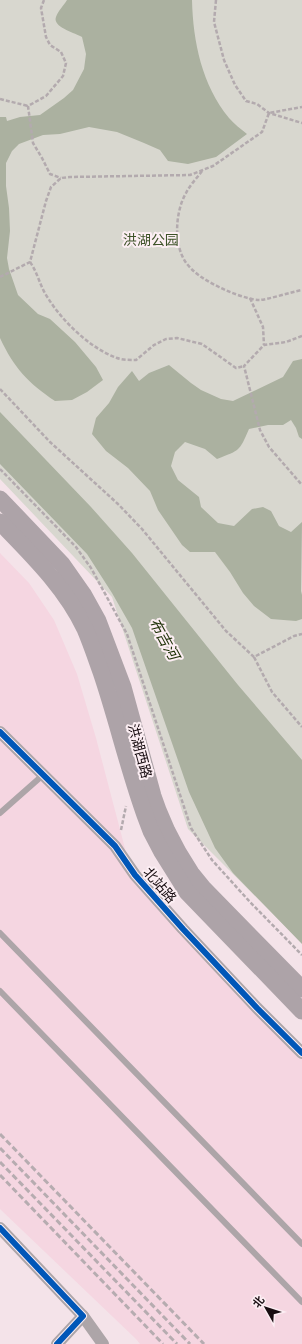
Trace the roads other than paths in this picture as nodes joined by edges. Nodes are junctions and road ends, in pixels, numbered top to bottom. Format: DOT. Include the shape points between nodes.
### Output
graph roads {
  1 [pos="0,499"];
  2 [pos="0,522"];
  3 [pos="0,732"];
  4 [pos="44,775"];
  5 [pos="0,813"];
  6 [pos="0,933"];
  7 [pos="302,990"];
  8 [pos="0,991"];
  9 [pos="302,1011"];
  10 [pos="302,1052"];
  11 [pos="0,1228"];
  12 [pos="302,1244"];
  13 [pos="302,1302"];
  14 [pos="83,1316"];
  15 [pos="57,1344"];
  16 [pos="102,1344"];
  1 -- 7 [label="main road, 洪湖西路" via="62,564 98,621 123,687 153,796 184,863 226,912"];
  2 -- 9 [label="main road, 洪湖西路" via="36,559 85,628 110,698 145,815 171,868 187,892"];
  3 -- 4 [label="street, 北站路"];
  4 -- 5 [label="lane"];
  4 -- 10 [label="street, 北站路" via="115,846 135,875 183,929"];
  6 -- 12 [label="lane"];
  8 -- 13 [label="lane"];
  11 -- 14 [label="street"];
  14 -- 15 [label="street"];
  14 -- 16 [label="street"];
}
